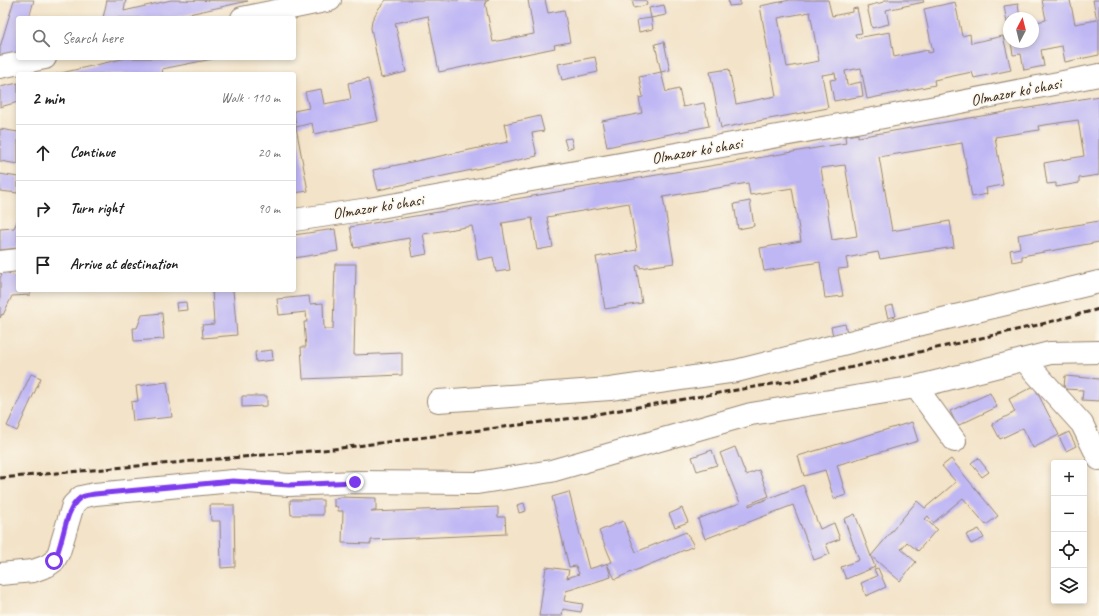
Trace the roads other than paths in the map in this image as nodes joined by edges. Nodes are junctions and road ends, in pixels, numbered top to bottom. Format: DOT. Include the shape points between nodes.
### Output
graph roads {
  1 [pos="330,0"];
  2 [pos="252,16"];
  3 [pos="35,60"];
  4 [pos="0,67"];
  5 [pos="1099,76"];
  6 [pos="296,220"];
  7 [pos="16,260"];
  8 [pos="0,262"];
  9 [pos="1099,282"];
  10 [pos="1099,352"];
  11 [pos="1024,360"];
  12 [pos="916,387"];
  13 [pos="438,401"];
  14 [pos="955,441"];
  15 [pos="1099,459"];
  16 [pos="0,574"];
  1 -- 2 [label="street"];
  3 -- 4 [label="street"];
  5 -- 6 [label="street, Olmazor koʻchasi" via="884,117"];
  7 -- 8 [label="street"];
  9 -- 13 [label="street" via="736,371 610,389"];
  10 -- 11 [label="street" via="1050,353"];
  11 -- 12 [label="street"];
  11 -- 15 [label="street" via="1082,424"];
  12 -- 14 [label="street"];
  12 -- 16 [label="street" via="751,414 551,471 477,483 355,482 289,485 233,481 95,494 81,497 73,505 54,561 33,571"];
}
